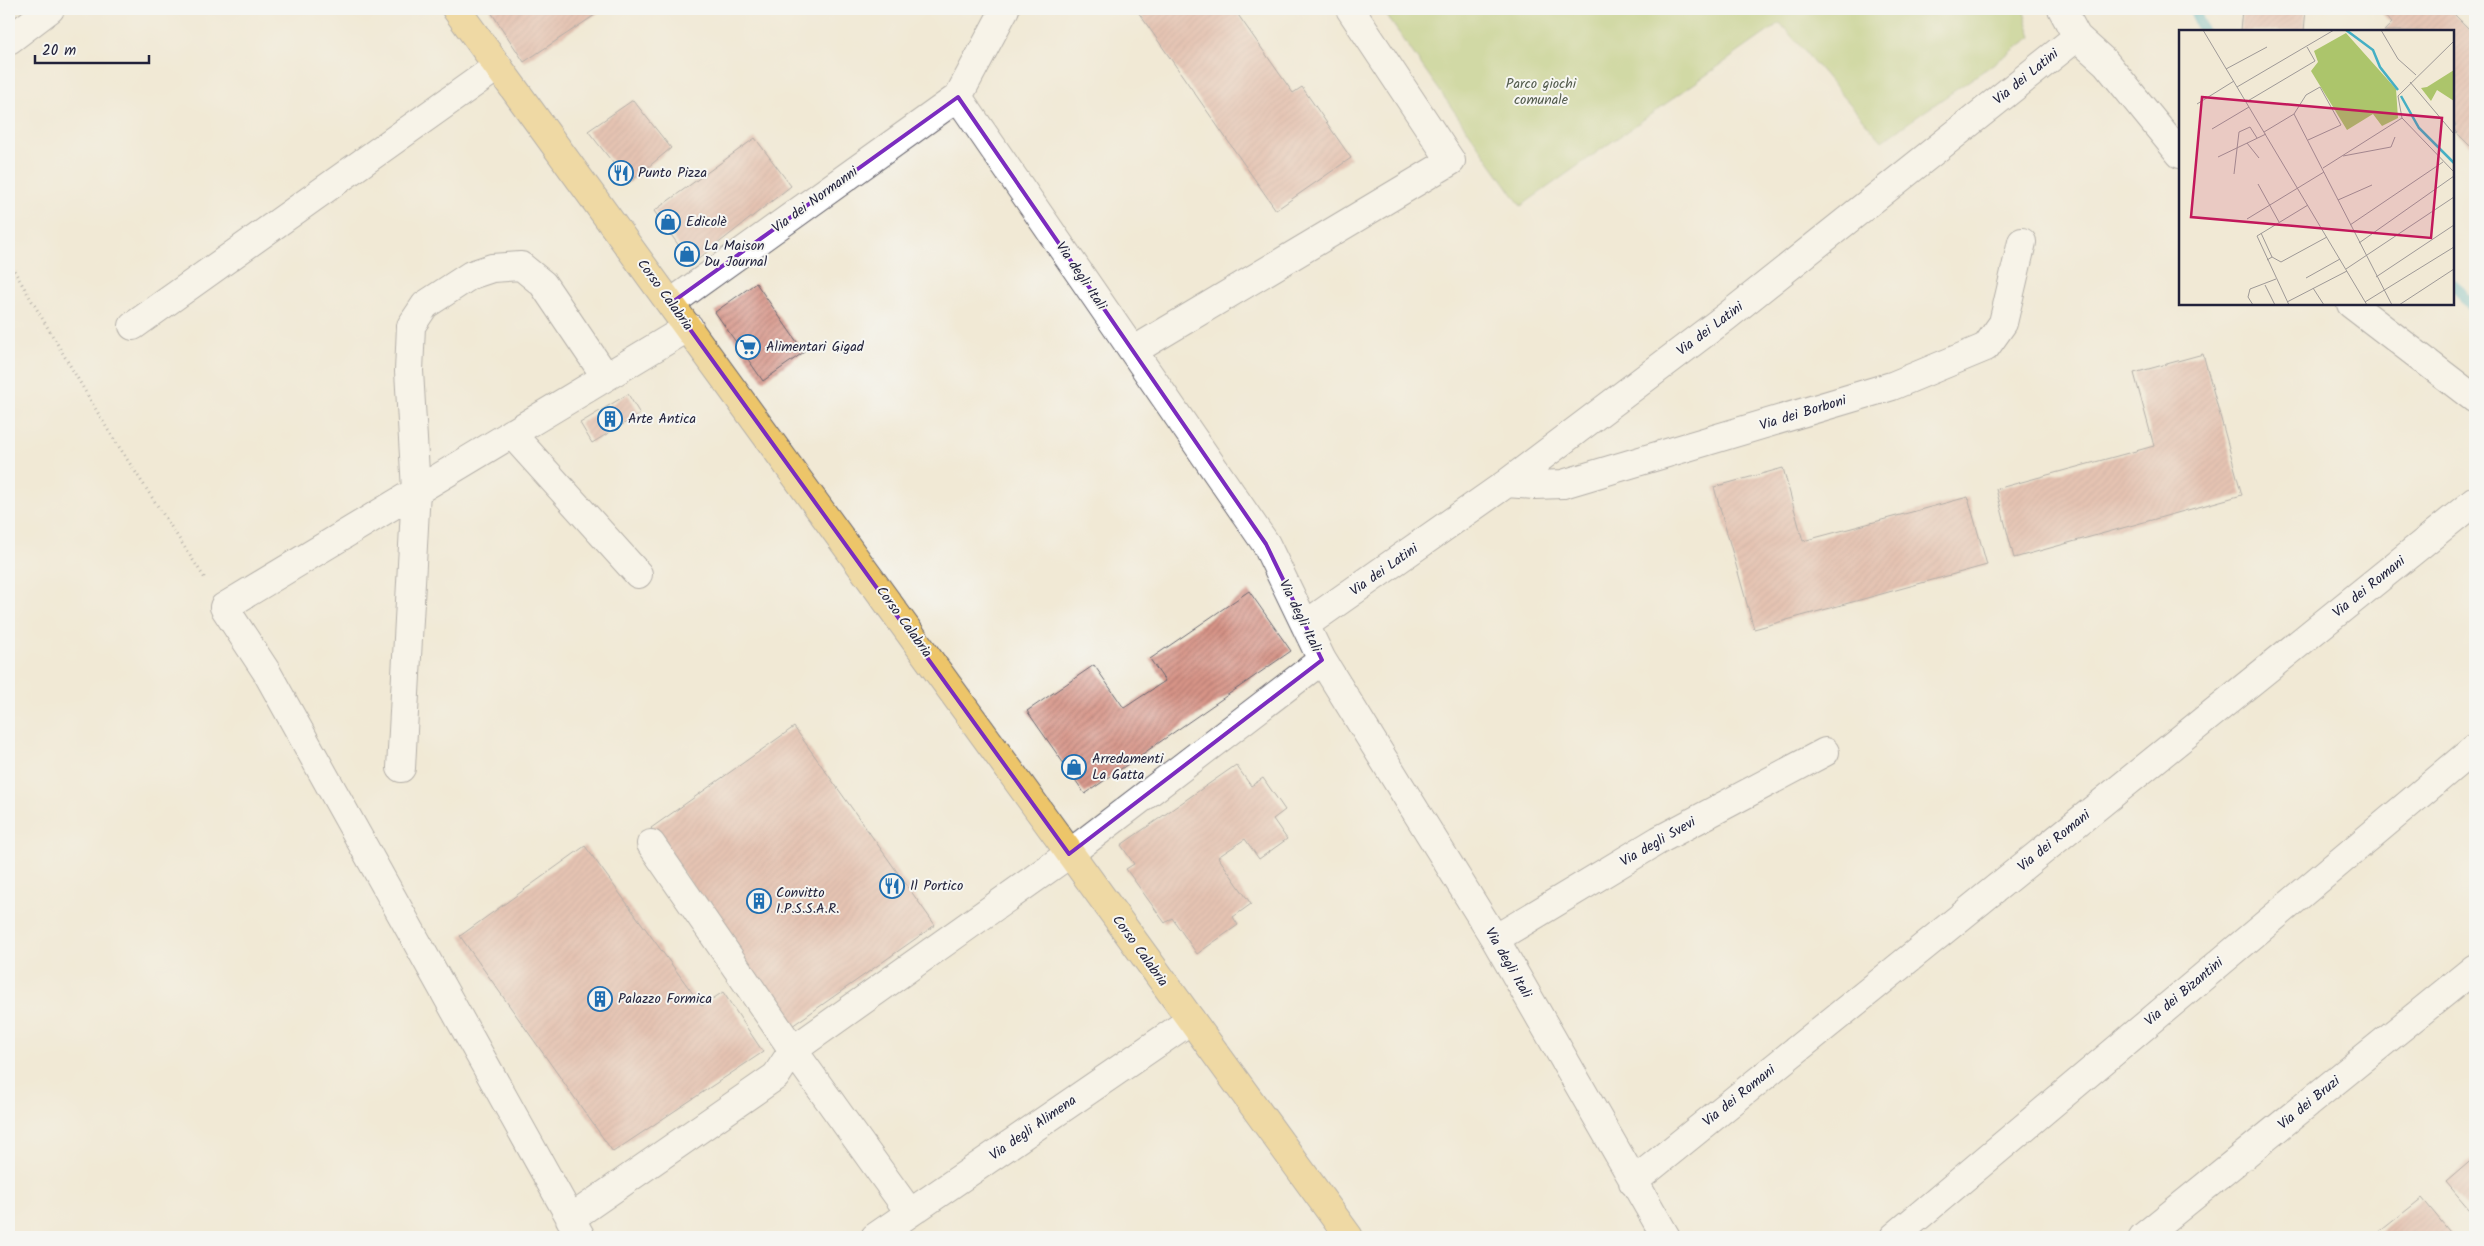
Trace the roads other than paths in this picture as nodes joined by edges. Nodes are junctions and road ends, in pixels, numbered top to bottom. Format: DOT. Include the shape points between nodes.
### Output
graph roads {
  1 [pos="50,9"];
  2 [pos="457,9"];
  3 [pos="1005,9"];
  4 [pos="1350,9"];
  5 [pos="2062,9"];
  6 [pos="2077,37"];
  7 [pos="9,40"];
  8 [pos="498,66"];
  9 [pos="958,97"];
  10 [pos="2179,153"];
  11 [pos="2022,242"];
  12 [pos="671,303"];
  13 [pos="2352,305"];
  14 [pos="133,326"];
  15 [pos="689,327"];
  16 [pos="1133,351"];
  17 [pos="606,377"];
  18 [pos="2475,399"];
  19 [pos="511,433"];
  20 [pos="1507,483"];
  21 [pos="416,490"];
  22 [pos="2475,501"];
  23 [pos="638,574"];
  24 [pos="1305,625"];
  25 [pos="1322,660"];
  26 [pos="2475,748"];
  27 [pos="1825,752"];
  28 [pos="401,768"];
  29 [pos="651,844"];
  30 [pos="1069,854"];
  31 [pos="1495,939"];
  32 [pos="2475,968"];
  33 [pos="1191,1020"];
  34 [pos="793,1050"];
  35 [pos="1633,1182"];
  36 [pos="910,1213"];
  37 [pos="576,1228"];
  38 [pos="875,1237"];
  39 [pos="1349,1237"];
  40 [pos="1666,1237"];
  41 [pos="1894,1237"];
  42 [pos="2143,1237"];
  1 -- 7 [label="street"];
  2 -- 8 [label="main road, Corso Calabria"];
  3 -- 9 [label="street"];
  4 -- 16 [label="street" via="1451,161"];
  5 -- 6 [label="street"];
  6 -- 10 [label="street" via="2106,63"];
  6 -- 20 [label="street, Via dei Latini" via="1726,317"];
  8 -- 12 [label="main road, Corso Calabria"];
  8 -- 14 [label="street"];
  9 -- 12 [label="street, Via dei Normanni"];
  9 -- 16 [label="street, Via degli Itali"];
  11 -- 20 [label="street, Via dei Borboni" via="2003,323 1986,347 1892,386 1563,484"];
  12 -- 15 [label="main road, Corso Calabria"];
  13 -- 18 [label="street"];
  15 -- 17 [label="street"];
  15 -- 30 [label="main road, Corso Calabria"];
  16 -- 24 [label="street, Via degli Itali" via="1266,544"];
  17 -- 19 [label="street"];
  17 -- 21 [label="street" via="543,284 521,266 492,268 471,275 425,305 411,326 409,371"];
  19 -- 21 [label="street"];
  19 -- 23 [label="street"];
  20 -- 24 [label="street, Via dei Latini"];
  21 -- 28 [label="street"];
  21 -- 37 [label="street" via="224,607 266,671"];
  22 -- 35 [label="street, Via dei Romani"];
  24 -- 25 [label="street, Via degli Itali"];
  25 -- 30 [label="street"];
  25 -- 31 [label="street, Via degli Itali"];
  26 -- 41 [label="street, Via dei Bizantini"];
  27 -- 31 [label="street, Via degli Svevi" via="1658,840"];
  29 -- 34 [label="street"];
  30 -- 33 [label="main road, Corso Calabria"];
  30 -- 34 [label="street"];
  31 -- 35 [label="street, Via degli Itali"];
  32 -- 42 [label="street, Via dei Bruzi"];
  33 -- 36 [label="street, Via degli Alimena"];
  33 -- 39 [label="main road, Corso Calabria"];
  34 -- 36 [label="street"];
  34 -- 37 [label="street" via="776,1076"];
  35 -- 40 [label="street, Via degli Itali"];
  36 -- 38 [label="street, Via degli Alimena"];
}
